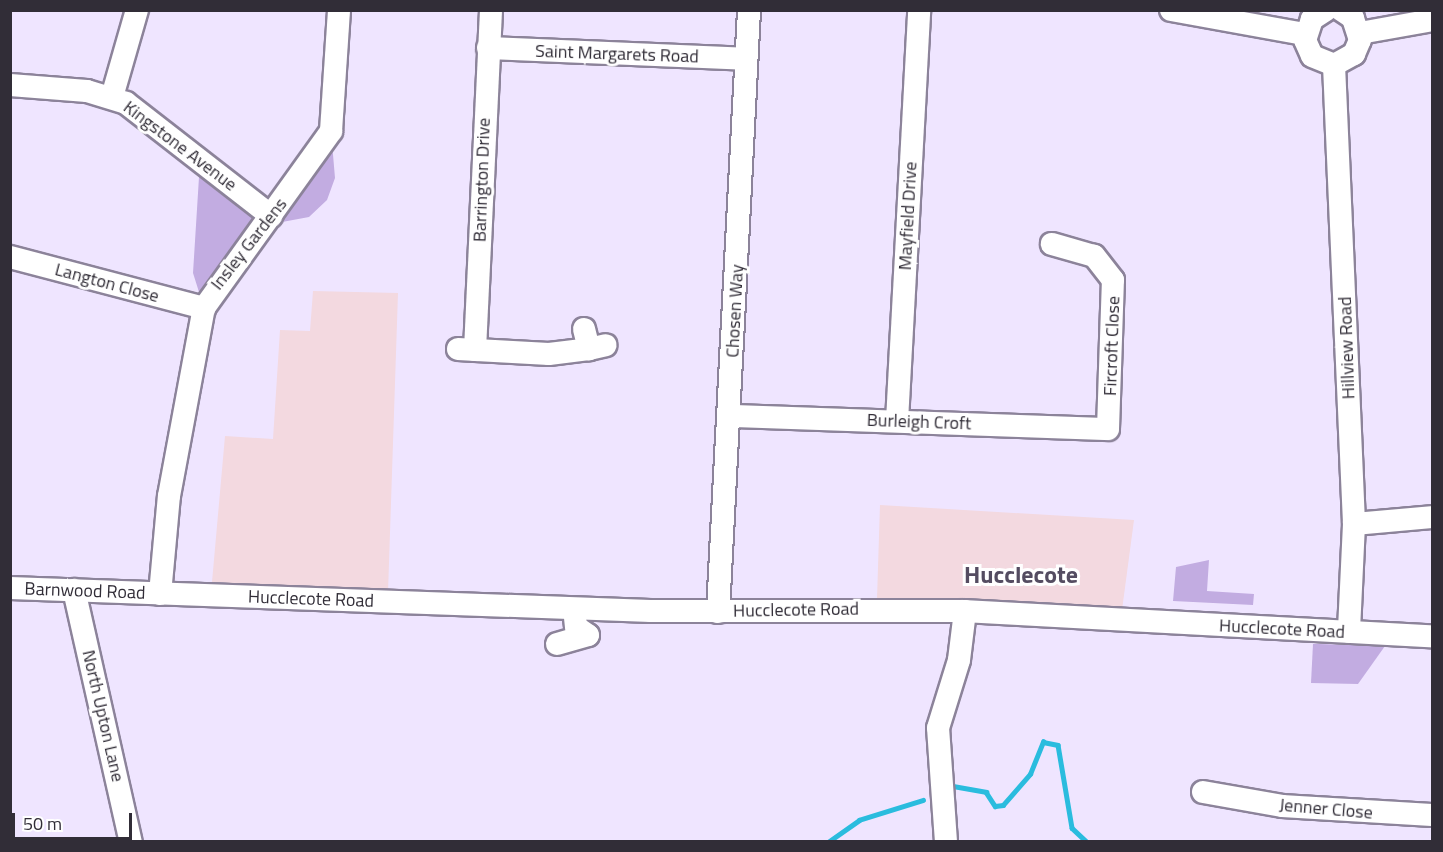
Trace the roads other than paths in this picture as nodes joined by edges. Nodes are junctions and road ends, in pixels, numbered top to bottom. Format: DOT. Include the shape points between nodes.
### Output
graph roads {
  1 [pos="137,10"];
  2 [pos="339,10"];
  3 [pos="491,10"];
  4 [pos="749,10"];
  5 [pos="919,10"];
  6 [pos="1171,10"];
  7 [pos="1326,10"];
  8 [pos="1341,10"];
  9 [pos="1432,20"];
  10 [pos="1360,33"];
  11 [pos="1305,34"];
  12 [pos="488,48"];
  13 [pos="746,59"];
  14 [pos="1334,65"];
  15 [pos="10,85"];
  16 [pos="112,97"];
  17 [pos="271,216"];
  18 [pos="1052,244"];
  19 [pos="10,257"];
  20 [pos="204,308"];
  21 [pos="593,341"];
  22 [pos="731,416"];
  23 [pos="897,421"];
  24 [pos="1108,429"];
  25 [pos="1432,517"];
  26 [pos="1354,524"];
  27 [pos="10,588"];
  28 [pos="74,590"];
  29 [pos="160,594"];
  30 [pos="574,609"];
  31 [pos="965,611"];
  32 [pos="718,612"];
  33 [pos="1350,632"];
  34 [pos="1432,636"];
  35 [pos="557,644"];
  36 [pos="1215,789"];
  37 [pos="1432,815"];
  38 [pos="131,842"];
  39 [pos="946,842"];
  1 -- 16 [label="street"];
  2 -- 17 [label="street, Insley Gardens" via="331,131"];
  3 -- 12 [label="street, Barrington Drive"];
  4 -- 13 [label="street, Chosen Way"];
  5 -- 23 [label="street, Mayfield Drive"];
  6 -- 11 [label="street"];
  7 -- 11 [label="street" via="1312,19"];
  8 -- 10 [label="street" via="1353,18"];
  9 -- 10 [label="street"];
  10 -- 14 [label="street" via="1354,54"];
  11 -- 14 [label="street" via="1312,56"];
  12 -- 13 [label="street, Saint Margarets Road"];
  12 -- 21 [label="street, Barrington Drive" via="466,349 549,354"];
  13 -- 22 [label="street, Chosen Way"];
  14 -- 26 [label="street, Hillview Road"];
  15 -- 16 [label="street, Kingstone Avenue"];
  16 -- 17 [label="street, Kingstone Avenue"];
  17 -- 20 [label="street, Insley Gardens"];
  18 -- 24 [label="street, Fircroft Close" via="1077,239 1103,264 1115,289"];
  19 -- 20 [label="street, Langton Close"];
  20 -- 29 [label="street, Insley Gardens" via="169,496"];
  22 -- 23 [label="street, Burleigh Croft"];
  22 -- 32 [label="street, Chosen Way"];
  23 -- 24 [label="street, Burleigh Croft"];
  25 -- 26 [label="street"];
  26 -- 33 [label="street, Hillview Road"];
  27 -- 28 [label="street, Barnwood Road"];
  28 -- 29 [label="street, Barnwood Road"];
  28 -- 38 [label="street, North Upton Lane"];
  29 -- 30 [label="street, Hucclecote Road"];
  30 -- 32 [label="street, Hucclecote Road"];
  30 -- 35 [label="street" via="576,627 588,634"];
  31 -- 32 [label="street, Hucclecote Road"];
  31 -- 33 [label="street, Hucclecote Road"];
  31 -- 39 [label="street" via="959,660 938,728"];
  33 -- 34 [label="street, Hucclecote Road"];
  36 -- 37 [label="street, Jenner Close" via="1349,813"];
}
